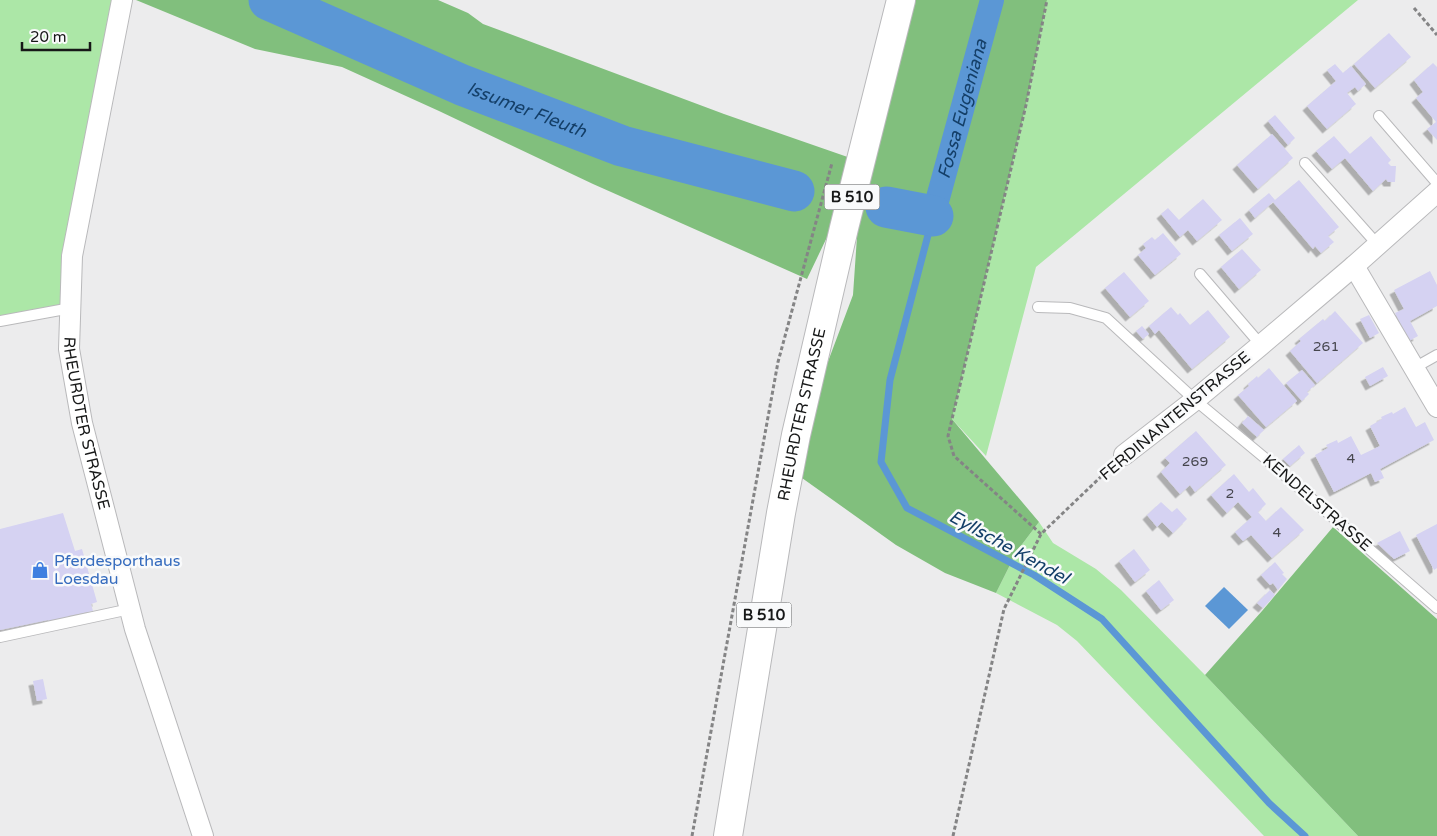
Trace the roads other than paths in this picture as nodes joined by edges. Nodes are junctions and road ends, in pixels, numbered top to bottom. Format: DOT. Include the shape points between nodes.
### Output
graph roads {
  1 [pos="122,0"];
  2 [pos="902,0"];
  3 [pos="1379,116"];
  4 [pos="1305,163"];
  5 [pos="1437,183"];
  6 [pos="1437,192"];
  7 [pos="1377,244"];
  8 [pos="1354,266"];
  9 [pos="1200,274"];
  10 [pos="1038,307"];
  11 [pos="70,308"];
  12 [pos="0,321"];
  13 [pos="1261,345"];
  14 [pos="1437,355"];
  15 [pos="1414,368"];
  16 [pos="1196,400"];
  17 [pos="1437,408"];
  18 [pos="1124,455"];
  19 [pos="1437,608"];
  20 [pos="130,609"];
  21 [pos="0,637"];
  22 [pos="203,836"];
  23 [pos="728,836"];
  1 -- 11 [label="street, RHEURDTER STRASSE" via="72,256"];
  2 -- 23 [label="main road, RHEURDTER STRASSE / B 510" via="796,435"];
  3 -- 5 [label="lane"];
  4 -- 7 [label="lane"];
  6 -- 7 [label="street, FERDINANTENSTRASSE"];
  7 -- 8 [label="street, FERDINANTENSTRASSE"];
  8 -- 13 [label="street, FERDINANTENSTRASSE"];
  8 -- 15 [label="street"];
  9 -- 13 [label="lane"];
  10 -- 16 [label="lane, KENDELSTRASSE" via="1070,308 1106,318"];
  11 -- 12 [label="lane"];
  11 -- 20 [label="street, RHEURDTER STRASSE" via="69,349 82,423"];
  13 -- 16 [label="street, FERDINANTENSTRASSE"];
  14 -- 15 [label="lane"];
  15 -- 17 [label="street"];
  16 -- 18 [label="street, FERDINANTENSTRASSE"];
  16 -- 19 [label="lane, KENDELSTRASSE"];
  20 -- 21 [label="lane"];
  20 -- 22 [label="street, RHEURDTER STRASSE"];
}
